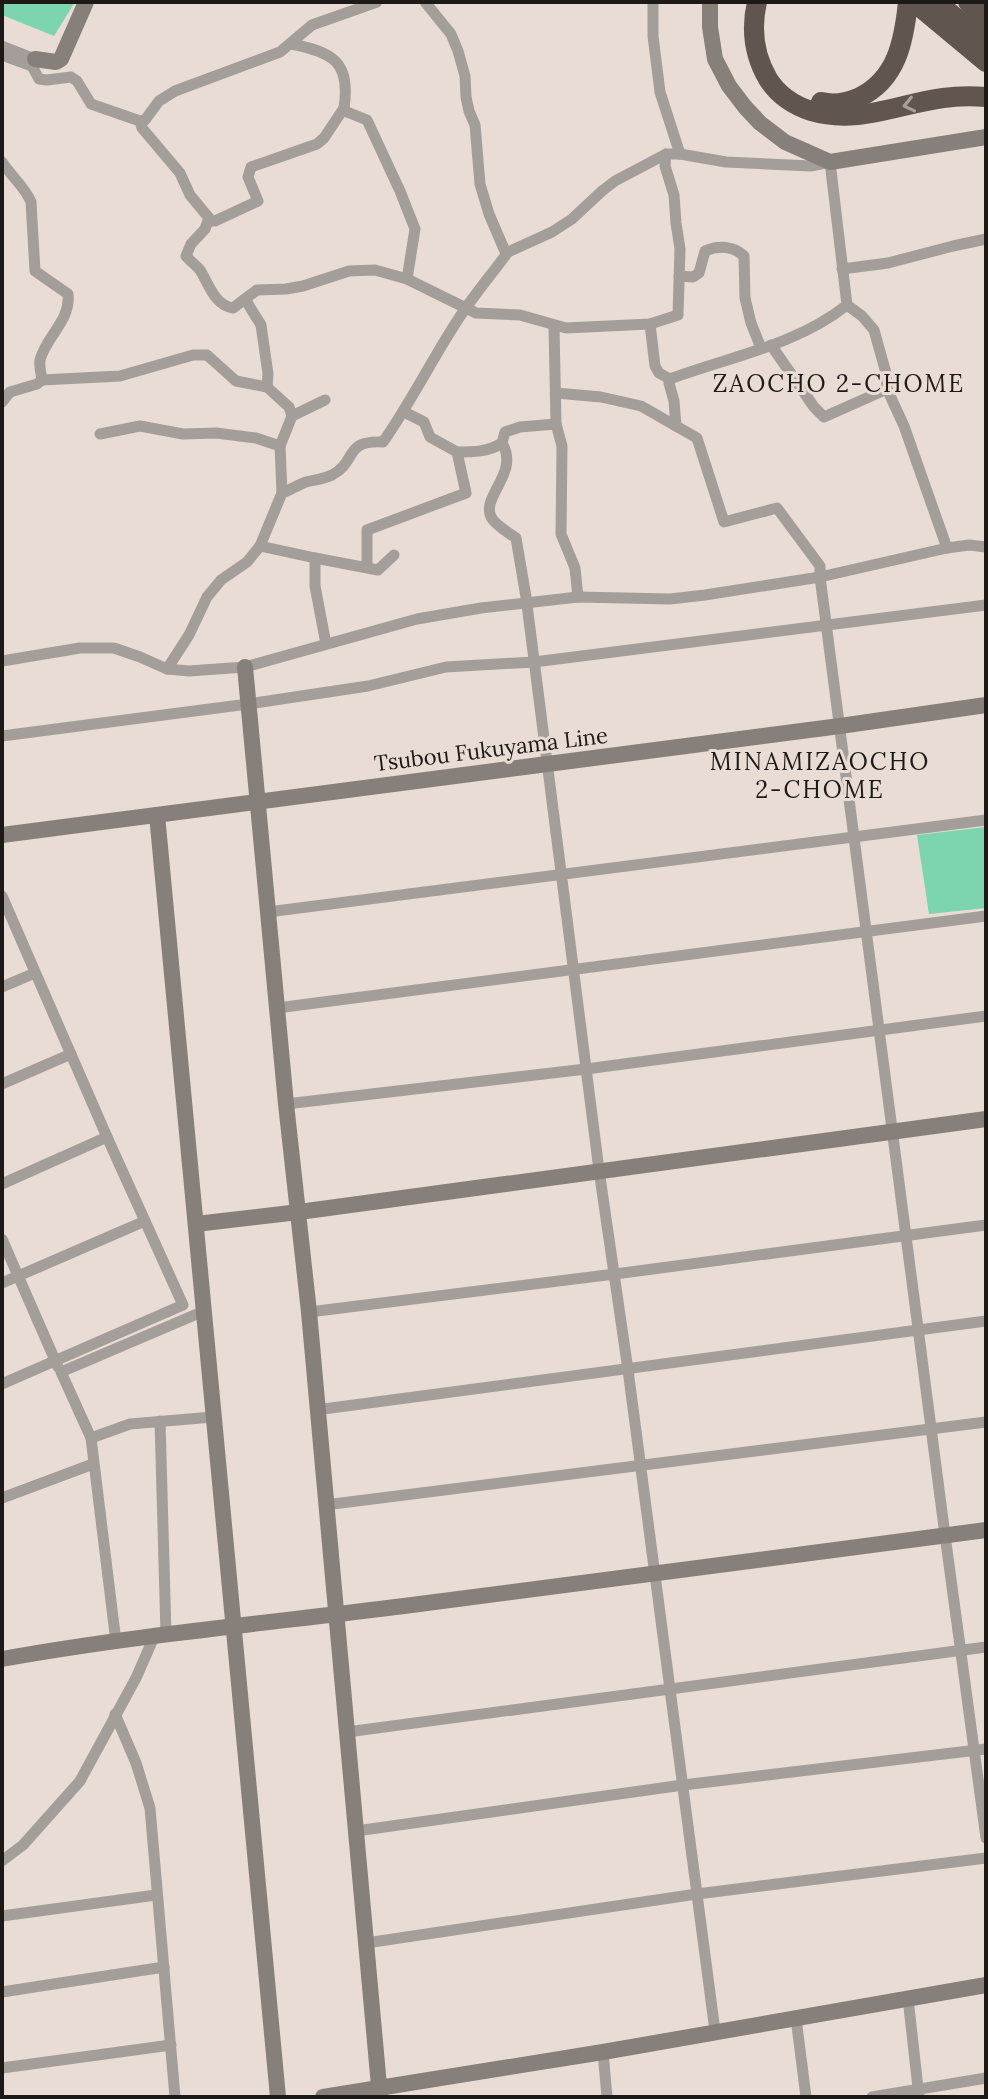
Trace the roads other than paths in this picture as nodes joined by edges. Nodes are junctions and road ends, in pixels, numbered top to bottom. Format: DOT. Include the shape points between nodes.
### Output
graph roads {
  1 [pos="86,2"];
  2 [pos="377,2"];
  3 [pos="425,2"];
  4 [pos="653,2"];
  5 [pos="710,2"];
  6 [pos="757,2"];
  7 [pos="768,2"];
  8 [pos="908,2"];
  9 [pos="914,2"];
  10 [pos="937,2"];
  11 [pos="968,2"];
  12 [pos="986,19"];
  13 [pos="986,43"];
  14 [pos="291,44"];
  15 [pos="2,46"];
  16 [pos="2,55"];
  17 [pos="33,62"];
  18 [pos="986,62"];
  19 [pos="986,97"];
  20 [pos="344,108"];
  21 [pos="140,121"];
  22 [pos="986,137"];
  23 [pos="666,154"];
  24 [pos="680,154"];
  25 [pos="2,162"];
  26 [pos="830,162"];
  27 [pos="209,221"];
  28 [pos="986,239"];
  29 [pos="508,252"];
  30 [pos="842,269"];
  31 [pos="679,276"];
  32 [pos="407,279"];
  33 [pos="245,299"];
  34 [pos="847,305"];
  35 [pos="465,309"];
  36 [pos="650,324"];
  37 [pos="554,326"];
  38 [pos="766,346"];
  39 [pos="670,379"];
  40 [pos="42,380"];
  41 [pos="267,387"];
  42 [pos="887,389"];
  43 [pos="556,393"];
  44 [pos="325,400"];
  45 [pos="2,402"];
  46 [pos="404,412"];
  47 [pos="292,416"];
  48 [pos="556,424"];
  49 [pos="676,426"];
  50 [pos="100,434"];
  51 [pos="502,443"];
  52 [pos="280,446"];
  53 [pos="457,452"];
  54 [pos="282,493"];
  55 [pos="260,546"];
  56 [pos="986,547"];
  57 [pos="947,548"];
  58 [pos="394,555"];
  59 [pos="315,558"];
  60 [pos="367,566"];
  61 [pos="820,577"];
  62 [pos="578,597"];
  63 [pos="526,604"];
  64 [pos="986,605"];
  65 [pos="827,625"];
  66 [pos="326,644"];
  67 [pos="2,661"];
  68 [pos="534,662"];
  69 [pos="245,667"];
  70 [pos="167,669"];
  71 [pos="248,704"];
  72 [pos="986,705"];
  73 [pos="840,726"];
  74 [pos="2,736"];
  75 [pos="546,764"];
  76 [pos="257,802"];
  77 [pos="157,815"];
  78 [pos="986,820"];
  79 [pos="2,835"];
  80 [pos="854,838"];
  81 [pos="561,875"];
  82 [pos="2,896"];
  83 [pos="268,912"];
  84 [pos="986,916"];
  85 [pos="866,932"];
  86 [pos="573,970"];
  87 [pos="35,973"];
  88 [pos="2,987"];
  89 [pos="277,1008"];
  90 [pos="986,1016"];
  91 [pos="880,1030"];
  92 [pos="71,1054"];
  93 [pos="586,1069"];
  94 [pos="2,1084"];
  95 [pos="286,1104"];
  96 [pos="986,1119"];
  97 [pos="893,1130"];
  98 [pos="107,1137"];
  99 [pos="599,1170"];
  100 [pos="2,1184"];
  101 [pos="299,1212"];
  102 [pos="145,1221"];
  103 [pos="196,1224"];
  104 [pos="986,1225"];
  105 [pos="906,1234"];
  106 [pos="2,1239"];
  107 [pos="615,1274"];
  108 [pos="17,1277"];
  109 [pos="2,1283"];
  110 [pos="204,1311"];
  111 [pos="309,1312"];
  112 [pos="986,1321"];
  113 [pos="918,1331"];
  114 [pos="58,1367"];
  115 [pos="628,1370"];
  116 [pos="2,1384"];
  117 [pos="316,1410"];
  118 [pos="213,1417"];
  119 [pos="160,1421"];
  120 [pos="986,1422"];
  121 [pos="931,1430"];
  122 [pos="91,1438"];
  123 [pos="93,1464"];
  124 [pos="641,1466"];
  125 [pos="2,1498"];
  126 [pos="325,1505"];
  127 [pos="986,1530"];
  128 [pos="945,1535"];
  129 [pos="654,1574"];
  130 [pos="336,1615"];
  131 [pos="234,1626"];
  132 [pos="160,1635"];
  133 [pos="116,1642"];
  134 [pos="986,1647"];
  135 [pos="960,1651"];
  136 [pos="2,1659"];
  137 [pos="671,1688"];
  138 [pos="115,1714"];
  139 [pos="347,1732"];
  140 [pos="980,1749"];
  141 [pos="683,1785"];
  142 [pos="356,1831"];
  143 [pos="986,1838"];
  144 [pos="986,1858"];
  145 [pos="2,1861"];
  146 [pos="697,1894"];
  147 [pos="156,1895"];
  148 [pos="2,1916"];
  149 [pos="366,1943"];
  150 [pos="164,1967"];
  151 [pos="986,1985"];
  152 [pos="2,1992"];
  153 [pos="908,1998"];
  154 [pos="796,2018"];
  155 [pos="715,2031"];
  156 [pos="171,2045"];
  157 [pos="603,2052"];
  158 [pos="2,2068"];
  159 [pos="986,2078"];
  160 [pos="380,2092"];
  161 [pos="919,2093"];
  162 [pos="175,2097"];
  163 [pos="278,2097"];
  164 [pos="323,2097"];
  165 [pos="607,2097"];
  166 [pos="806,2097"];
  167 [pos="872,2097"];
  1 -- 17 [label="street" via="61,59"];
  2 -- 14 [label="street" via="312,25"];
  3 -- 29 [label="street" via="458,51 475,125 480,184"];
  4 -- 24 [label="street" via="660,92"];
  5 -- 26 [label="street" via="715,59 729,86 785,142"];
  19 -- 6 [label="highway, one-way" via="942,98 854,116 801,108 774,87 758,57"];
  7 -- 8 [label="highway" via="766,35 774,69 792,91 827,104 864,95 890,72 903,41"];
  9 -- 18 [label="highway"];
  10 -- 13 [label="highway"];
  11 -- 12 [label="highway"];
  14 -- 20 [label="street" via="323,52 341,68 347,86"];
  14 -- 21 [label="street" via="175,91"];
  15 -- 17 [label="street"];
  16 -- 17 [label="street"];
  17 -- 21 [label="street" via="39,79 71,77 91,104"];
  20 -- 27 [label="street" via="317,144 251,167 248,177 258,201"];
  20 -- 32 [label="street" via="367,120 415,229"];
  21 -- 27 [label="street"];
  22 -- 26 [label="street"];
  23 -- 24 [label="street"];
  23 -- 29 [label="street" via="615,181 552,232"];
  23 -- 31 [label="street"];
  24 -- 26 [label="street" via="726,162"];
  25 -- 40 [label="street" via="31,202 35,271 68,294 65,316 39,364"];
  26 -- 30 [label="street"];
  27 -- 33 [label="street" via="186,256 226,307"];
  28 -- 30 [label="street"];
  29 -- 35 [label="street"];
  30 -- 34 [label="street"];
  31 -- 36 [label="street" via="678,315"];
  31 -- 38 [label="street" via="699,273 705,251 738,249 744,256 751,323"];
  32 -- 33 [label="street" via="375,270 349,271 303,286 257,290"];
  32 -- 35 [label="street"];
  33 -- 41 [label="street" via="261,325"];
  34 -- 38 [label="street"];
  34 -- 42 [label="street" via="874,330"];
  35 -- 37 [label="street" via="520,315"];
  35 -- 46 [label="street"];
  36 -- 37 [label="street"];
  36 -- 39 [label="street" via="655,366"];
  37 -- 43 [label="street"];
  38 -- 39 [label="street"];
  38 -- 42 [label="street" via="824,417"];
  39 -- 49 [label="street"];
  40 -- 41 [label="street" via="120,376 207,355 236,381"];
  40 -- 45 [label="street" via="10,392"];
  41 -- 47 [label="street"];
  42 -- 57 [label="street"];
  43 -- 48 [label="street"];
  43 -- 49 [label="street" via="641,406"];
  44 -- 47 [label="street"];
  46 -- 53 [label="street" via="424,422 430,437"];
  46 -- 54 [label="street" via="383,442 358,445 331,475"];
  47 -- 52 [label="street"];
  48 -- 51 [label="street" via="505,432"];
  48 -- 62 [label="street" via="562,446 561,534 575,568"];
  49 -- 61 [label="street" via="697,438 724,522 777,508 820,566"];
  50 -- 52 [label="street" via="140,426 256,438"];
  51 -- 53 [label="street" via="478,452"];
  51 -- 63 [label="street" via="508,465 490,515 516,538"];
  52 -- 54 [label="street"];
  53 -- 60 [label="street" via="466,493 367,530"];
  54 -- 55 [label="street"];
  55 -- 59 [label="street"];
  55 -- 70 [label="street" via="207,597"];
  56 -- 57 [label="street"];
  57 -- 61 [label="street"];
  58 -- 60 [label="street" via="378,570"];
  59 -- 60 [label="street"];
  59 -- 66 [label="street"];
  61 -- 62 [label="street" via="670,599"];
  61 -- 65 [label="street"];
  62 -- 63 [label="street"];
  63 -- 66 [label="street" via="417,619"];
  63 -- 68 [label="street"];
  64 -- 65 [label="street"];
  65 -- 68 [label="street"];
  65 -- 73 [label="street"];
  66 -- 69 [label="street"];
  67 -- 70 [label="street" via="114,648"];
  68 -- 71 [label="street" via="446,667 368,686"];
  68 -- 75 [label="street"];
  69 -- 70 [label="street"];
  69 -- 71 [label="street"];
  71 -- 74 [label="street"];
  71 -- 76 [label="street"];
  72 -- 73 [label="street, Tsubou Fukuyama Line"];
  73 -- 75 [label="street, Tsubou Fukuyama Line"];
  73 -- 80 [label="street"];
  75 -- 76 [label="street, Tsubou Fukuyama Line"];
  75 -- 81 [label="street"];
  76 -- 77 [label="street, Tsubou Fukuyama Line"];
  76 -- 83 [label="street"];
  77 -- 79 [label="street, Tsubou Fukuyama Line"];
  77 -- 103 [label="street"];
  78 -- 80 [label="street"];
  80 -- 81 [label="street"];
  80 -- 85 [label="street"];
  81 -- 83 [label="street"];
  81 -- 86 [label="street"];
  82 -- 87 [label="street"];
  83 -- 89 [label="street"];
  84 -- 85 [label="street"];
  85 -- 86 [label="street"];
  85 -- 91 [label="street"];
  86 -- 89 [label="street"];
  86 -- 93 [label="street"];
  87 -- 88 [label="street"];
  87 -- 92 [label="street"];
  89 -- 95 [label="street"];
  90 -- 91 [label="street"];
  91 -- 93 [label="street"];
  91 -- 97 [label="street"];
  92 -- 94 [label="street"];
  92 -- 98 [label="street"];
  93 -- 95 [label="street"];
  93 -- 99 [label="street"];
  95 -- 101 [label="street"];
  96 -- 97 [label="street"];
  97 -- 99 [label="street"];
  97 -- 105 [label="street"];
  98 -- 100 [label="street"];
  98 -- 102 [label="street"];
  99 -- 101 [label="street"];
  99 -- 107 [label="street"];
  101 -- 103 [label="street"];
  101 -- 111 [label="street"];
  102 -- 108 [label="street"];
  102 -- 114 [label="street" via="183,1305"];
  103 -- 110 [label="street"];
  104 -- 105 [label="street"];
  105 -- 107 [label="street"];
  105 -- 113 [label="street"];
  106 -- 108 [label="street"];
  107 -- 111 [label="street"];
  107 -- 115 [label="street"];
  108 -- 109 [label="street"];
  108 -- 114 [label="street"];
  110 -- 114 [label="street"];
  110 -- 118 [label="street"];
  111 -- 117 [label="street"];
  112 -- 113 [label="street"];
  113 -- 115 [label="street"];
  113 -- 121 [label="street"];
  114 -- 116 [label="street"];
  114 -- 122 [label="street"];
  115 -- 117 [label="street"];
  115 -- 124 [label="street"];
  117 -- 126 [label="street"];
  118 -- 119 [label="street"];
  118 -- 131 [label="street"];
  119 -- 122 [label="street" via="130,1424"];
  119 -- 132 [label="street"];
  120 -- 121 [label="street"];
  121 -- 124 [label="street"];
  121 -- 128 [label="street"];
  122 -- 123 [label="street"];
  123 -- 125 [label="street"];
  123 -- 133 [label="street"];
  124 -- 126 [label="street"];
  124 -- 129 [label="street"];
  126 -- 130 [label="street"];
  127 -- 128 [label="street"];
  128 -- 129 [label="street"];
  128 -- 135 [label="street"];
  129 -- 130 [label="street"];
  129 -- 137 [label="street"];
  130 -- 131 [label="street"];
  130 -- 139 [label="street"];
  131 -- 132 [label="street"];
  131 -- 163 [label="street"];
  132 -- 133 [label="street"];
  132 -- 138 [label="street"];
  133 -- 136 [label="street"];
  134 -- 135 [label="street"];
  135 -- 137 [label="street"];
  135 -- 140 [label="street"];
  137 -- 139 [label="street"];
  137 -- 141 [label="street"];
  138 -- 145 [label="street" via="80,1781"];
  138 -- 147 [label="street" via="150,1808"];
  139 -- 142 [label="street"];
  140 -- 141 [label="street"];
  140 -- 143 [label="street"];
  141 -- 142 [label="street"];
  141 -- 146 [label="street"];
  142 -- 149 [label="street"];
  144 -- 146 [label="street"];
  146 -- 149 [label="street"];
  146 -- 155 [label="street"];
  147 -- 148 [label="street"];
  147 -- 150 [label="street"];
  149 -- 160 [label="street"];
  150 -- 152 [label="street"];
  150 -- 156 [label="street"];
  151 -- 153 [label="street"];
  153 -- 154 [label="street"];
  153 -- 161 [label="street"];
  154 -- 155 [label="street"];
  154 -- 166 [label="street"];
  155 -- 157 [label="street"];
  156 -- 158 [label="street"];
  156 -- 162 [label="street"];
  157 -- 160 [label="street"];
  157 -- 165 [label="street"];
  159 -- 161 [label="street"];
  160 -- 164 [label="street"];
  161 -- 167 [label="street"];
}
